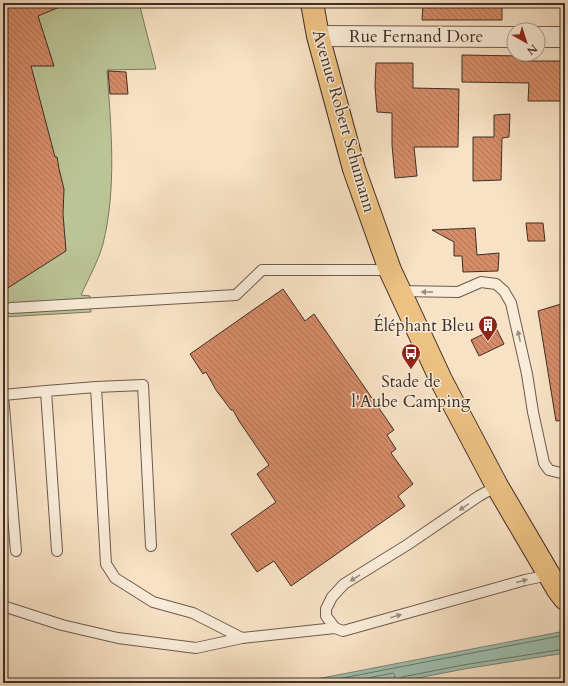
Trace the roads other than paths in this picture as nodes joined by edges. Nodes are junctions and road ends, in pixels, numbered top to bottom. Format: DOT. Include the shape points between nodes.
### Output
graph roads {
  1 [pos="312,3"];
  2 [pos="318,36"];
  3 [pos="506,37"];
  4 [pos="546,37"];
  5 [pos="565,37"];
  6 [pos="390,270"];
  7 [pos="400,291"];
  8 [pos="11,308"];
  9 [pos="96,387"];
  10 [pos="46,391"];
  11 [pos="565,474"];
  12 [pos="497,486"];
  13 [pos="151,546"];
  14 [pos="57,551"];
  15 [pos="16,552"];
  16 [pos="559,588"];
  17 [pos="3,606"];
  18 [pos="335,628"];
  19 [pos="242,638"];
  1 -- 2 [label="main road, Avenue Robert Schumann"];
  2 -- 3 [label="street, Rue Fernand Dore"];
  2 -- 6 [label="main road, Avenue Robert Schumann" via="354,170"];
  4 -- 5 [label="street"];
  6 -- 7 [label="main road, Avenue Robert Schumann"];
  6 -- 8 [label="lane" via="262,270 236,295"];
  11 -- 7 [label="lane, one-way" via="550,470 544,463 511,303 504,292 496,284 481,282 458,292"];
  7 -- 12 [label="main road, Avenue Robert Schumann" via="440,380"];
  9 -- 10 [label="lane"];
  9 -- 13 [label="lane" via="143,385"];
  9 -- 19 [label="lane" via="106,564 115,578 153,602 193,613"];
  10 -- 14 [label="lane"];
  10 -- 15 [label="lane" via="3,395"];
  12 -- 16 [label="main road, Avenue Robert Schumann"];
  12 -- 18 [label="lane, one-way" via="344,584 332,597 326,609 326,616"];
  18 -- 16 [label="lane, one-way" via="343,631 524,580"];
  17 -- 19 [label="lane" via="62,625 118,638 196,648"];
  18 -- 19 [label="lane"];
}
